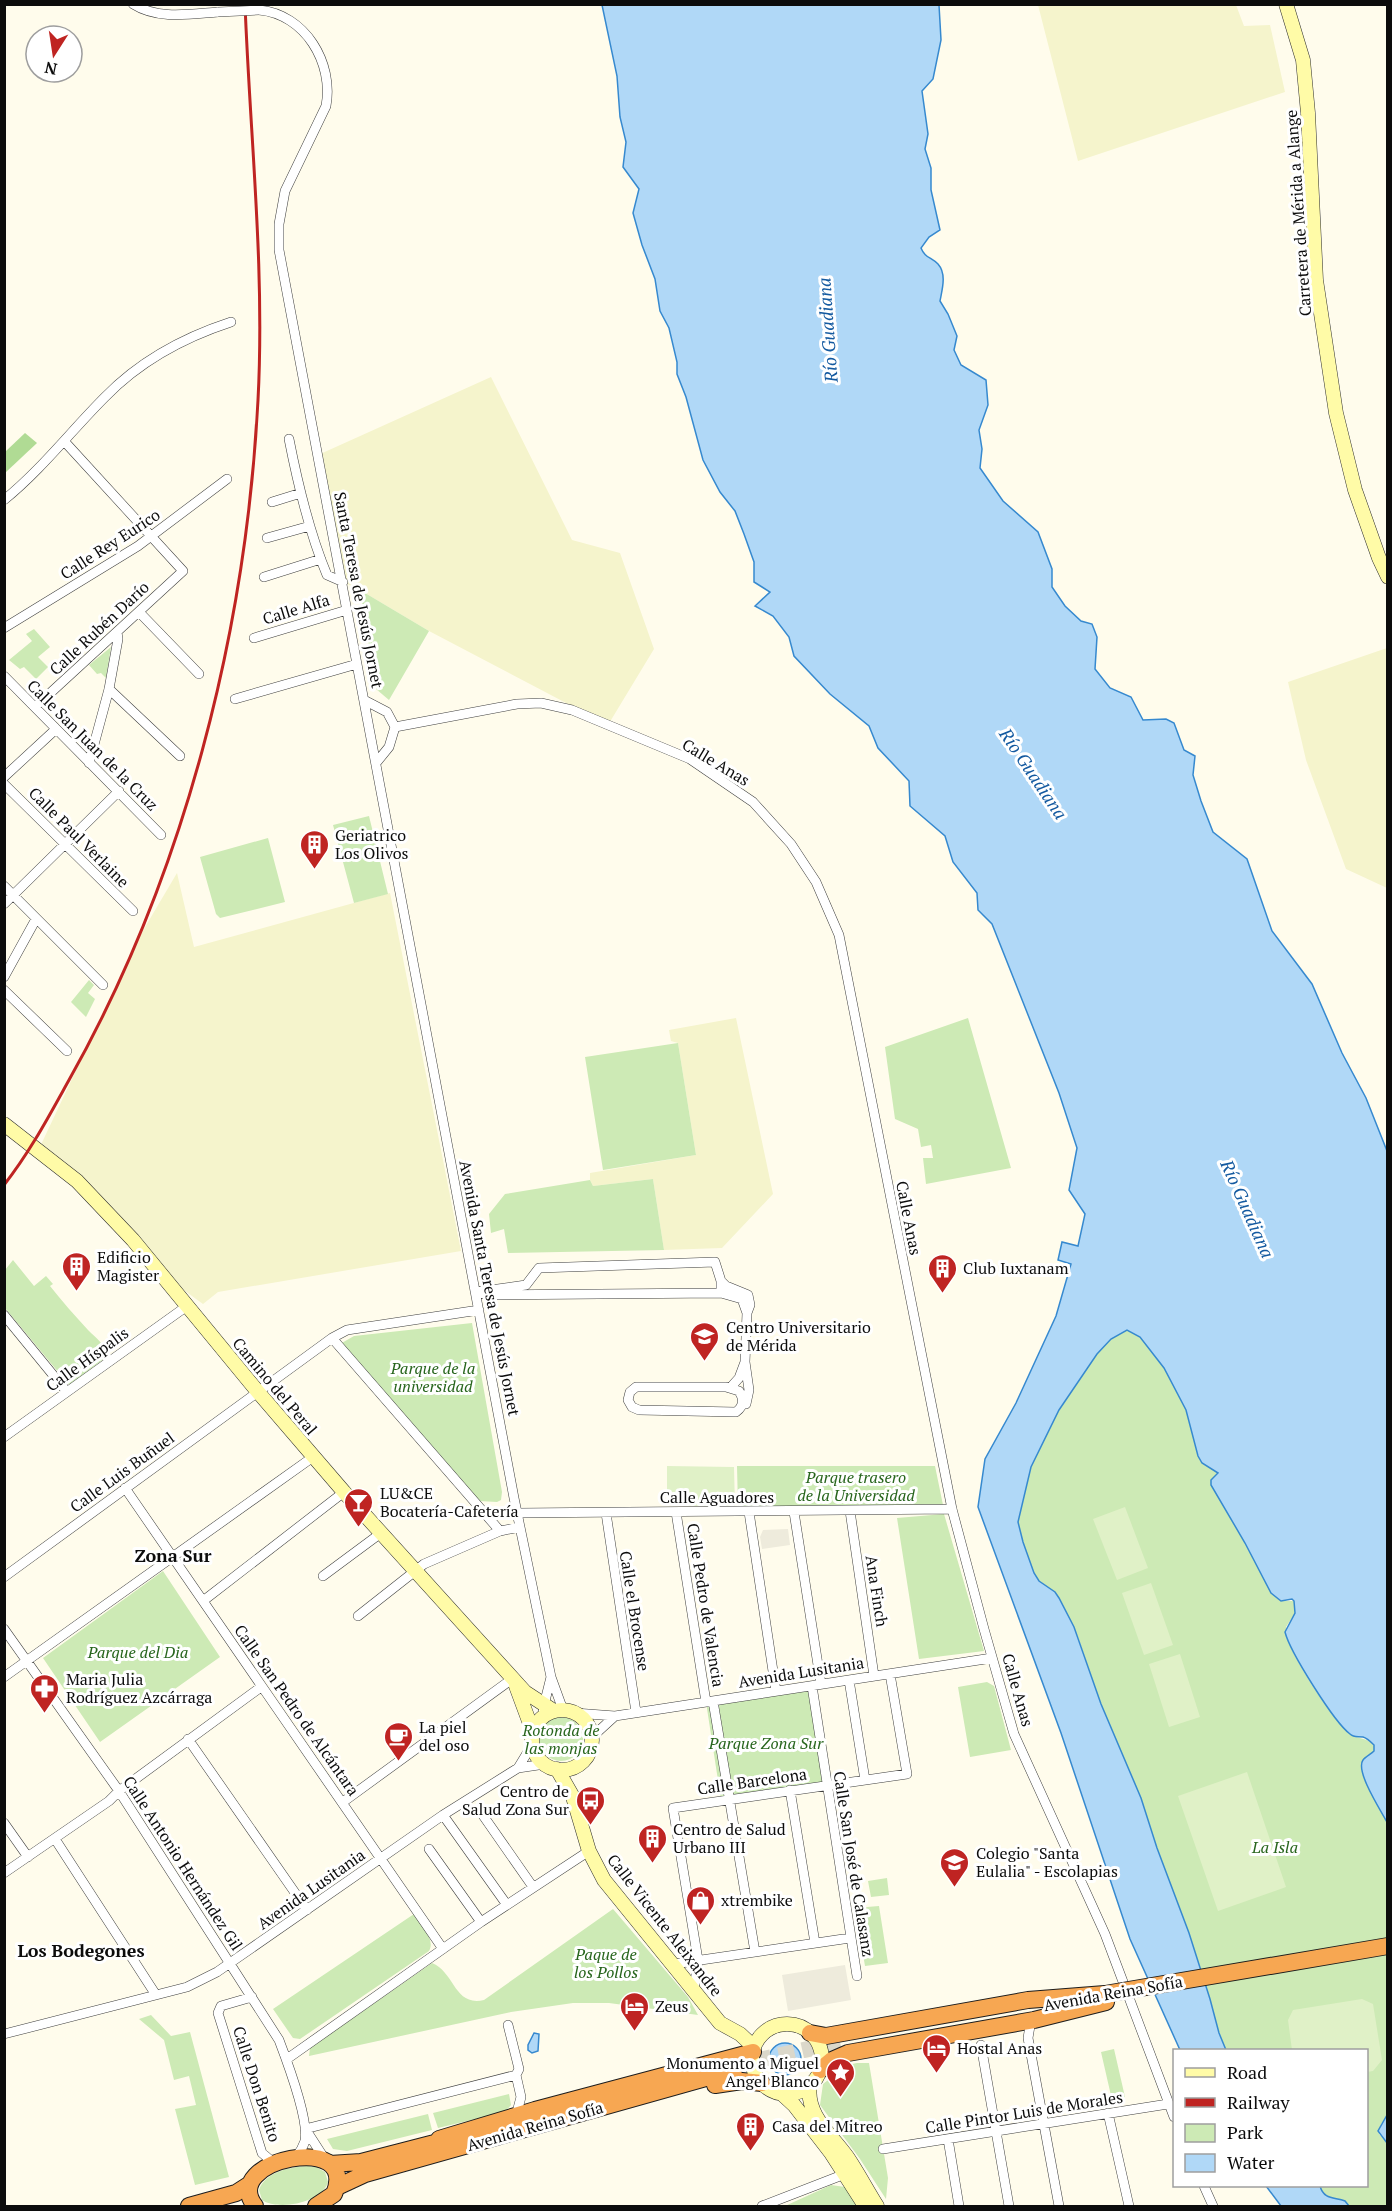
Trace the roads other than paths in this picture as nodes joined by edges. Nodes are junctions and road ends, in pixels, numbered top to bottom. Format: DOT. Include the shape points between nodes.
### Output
graph roads {
  1 [pos="133,4"];
  2 [pos="1286,4"];
  3 [pos="231,322"];
  4 [pos="289,439"];
  5 [pos="64,441"];
  6 [pos="227,479"];
  7 [pos="301,493"];
  8 [pos="4,500"];
  9 [pos="272,502"];
  10 [pos="310,526"];
  11 [pos="153,536"];
  12 [pos="267,538"];
  13 [pos="321,559"];
  14 [pos="1388,576"];
  15 [pos="264,577"];
  16 [pos="343,582"];
  17 [pos="347,610"];
  18 [pos="138,612"];
  19 [pos="4,628"];
  20 [pos="117,632"];
  21 [pos="254,638"];
  22 [pos="357,664"];
  23 [pos="199,674"];
  24 [pos="4,676"];
  25 [pos="109,690"];
  26 [pos="235,699"];
  27 [pos="364,700"];
  28 [pos="35,707"];
  29 [pos="395,727"];
  30 [pos="56,729"];
  31 [pos="180,756"];
  32 [pos="89,763"];
  33 [pos="376,764"];
  34 [pos="4,777"];
  35 [pos="4,784"];
  36 [pos="119,791"];
  37 [pos="161,835"];
  38 [pos="64,844"];
  39 [pos="4,886"];
  40 [pos="14,895"];
  41 [pos="403,903"];
  42 [pos="4,904"];
  43 [pos="133,911"];
  44 [pos="36,919"];
  45 [pos="4,977"];
  46 [pos="103,985"];
  47 [pos="4,990"];
  48 [pos="67,1051"];
  49 [pos="4,1124"];
  50 [pos="531,1280"];
  51 [pos="721,1281"];
  52 [pos="476,1292"];
  53 [pos="721,1293"];
  54 [pos="537,1294"];
  55 [pos="186,1306"];
  56 [pos="479,1310"];
  57 [pos="747,1314"];
  58 [pos="4,1315"];
  59 [pos="332,1338"];
  60 [pos="745,1362"];
  61 [pos="730,1388"];
  62 [pos="68,1392"];
  63 [pos="258,1392"];
  64 [pos="740,1410"];
  65 [pos="4,1437"];
  66 [pos="313,1456"];
  67 [pos="125,1488"];
  68 [pos="344,1492"];
  69 [pos="952,1509"];
  70 [pos="850,1511"];
  71 [pos="676,1512"];
  72 [pos="748,1512"];
  73 [pos="794,1512"];
  74 [pos="518,1513"];
  75 [pos="606,1513"];
  76 [pos="520,1527"];
  77 [pos="500,1531"];
  78 [pos="381,1533"];
  79 [pos="173,1556"];
  80 [pos="416,1572"];
  81 [pos="323,1576"];
  82 [pos="4,1577"];
  83 [pos="203,1601"];
  84 [pos="358,1616"];
  85 [pos="4,1629"];
  86 [pos="992,1658"];
  87 [pos="27,1660"];
  88 [pos="890,1674"];
  89 [pos="874,1676"];
  90 [pos="4,1677"];
  91 [pos="551,1677"];
  92 [pos="512,1678"];
  93 [pos="849,1680"];
  94 [pos="816,1685"];
  95 [pos="261,1687"];
  96 [pos="776,1691"];
  97 [pos="710,1701"];
  98 [pos="556,1711"];
  99 [pos="636,1712"];
  100 [pos="615,1716"];
  101 [pos="592,1737"];
  102 [pos="188,1739"];
  103 [pos="533,1739"];
  104 [pos="579,1765"];
  105 [pos="551,1767"];
  106 [pos="518,1768"];
  107 [pos="865,1780"];
  108 [pos="826,1785"];
  109 [pos="790,1790"];
  110 [pos="119,1791"];
  111 [pos="573,1797"];
  112 [pos="730,1798"];
  113 [pos="343,1802"];
  114 [pos="482,1814"];
  115 [pos="443,1815"];
  116 [pos="4,1823"];
  117 [pos="55,1839"];
  118 [pos="429,1849"];
  119 [pos="589,1851"];
  120 [pos="28,1857"];
  121 [pos="382,1858"];
  122 [pos="4,1873"];
  123 [pos="533,1887"];
  124 [pos="507,1905"];
  125 [pos="307,1910"];
  126 [pos="481,1922"];
  127 [pos="850,1938"];
  128 [pos="815,1943"];
  129 [pos="1388,1946"];
  130 [pos="443,1949"];
  131 [pos="755,1952"];
  132 [pos="1388,1956"];
  133 [pos="698,1960"];
  134 [pos="231,1963"];
  135 [pos="674,1964"];
  136 [pos="857,1976"];
  137 [pos="694,1989"];
  138 [pos="156,1995"];
  139 [pos="252,1997"];
  140 [pos="1106,1998"];
  141 [pos="1034,2020"];
  142 [pos="508,2025"];
  143 [pos="733,2030"];
  144 [pos="765,2032"];
  145 [pos="810,2033"];
  146 [pos="4,2034"];
  147 [pos="981,2044"];
  148 [pos="840,2045"];
  149 [pos="753,2049"];
  150 [pos="287,2060"];
  151 [pos="733,2068"];
  152 [pos="820,2070"];
  153 [pos="516,2075"];
  154 [pos="762,2083"];
  155 [pos="810,2085"];
  156 [pos="781,2093"];
  157 [pos="521,2097"];
  158 [pos="1168,2104"];
  159 [pos="535,2110"];
  160 [pos="1108,2113"];
  161 [pos="1173,2115"];
  162 [pos="516,2116"];
  163 [pos="1043,2124"];
  164 [pos="305,2129"];
  165 [pos="996,2132"];
  166 [pos="948,2139"];
  167 [pos="883,2149"];
  168 [pos="296,2157"];
  169 [pos="328,2162"];
  170 [pos="274,2164"];
  171 [pos="363,2168"];
  172 [pos="845,2174"];
  173 [pos="250,2184"];
  174 [pos="337,2187"];
  175 [pos="1204,2187"];
  176 [pos="189,2206"];
  177 [pos="255,2206"];
  178 [pos="316,2206"];
  179 [pos="762,2206"];
  180 [pos="865,2206"];
  181 [pos="877,2206"];
  182 [pos="959,2206"];
  183 [pos="1009,2206"];
  184 [pos="1059,2206"];
  185 [pos="1129,2206"];
  186 [pos="1213,2206"];
  1 -- 16 [label="street, Santa Teresa de Jesús Jornet, bridge" via="165,15 260,10 276,13 300,29 319,53 328,95 289,178 279,240"];
  2 -- 14 [label="street, Carretera de Mérida a Alange" via="1303,60 1317,280 1336,413 1355,490"];
  3 -- 5 [label="street" via="191,338 147,363 106,396"];
  4 -- 7 [label="street"];
  5 -- 8 [label="street"];
  5 -- 11 [label="street"];
  6 -- 11 [label="street, Calle Rey Eurico"];
  7 -- 9 [label="street"];
  7 -- 10 [label="street"];
  10 -- 12 [label="street"];
  10 -- 13 [label="street"];
  11 -- 18 [label="street, Calle Rubén Darío" via="183,571"];
  11 -- 19 [label="street, Calle Rey Eurico"];
  13 -- 15 [label="street"];
  13 -- 16 [label="street" via="327,575"];
  16 -- 17 [label="street, Santa Teresa de Jesús Jornet"];
  17 -- 21 [label="street, Calle Alfa"];
  17 -- 22 [label="street, Santa Teresa de Jesús Jornet"];
  18 -- 20 [label="street, Calle Rubén Darío"];
  18 -- 23 [label="street"];
  20 -- 25 [label="street"];
  20 -- 28 [label="street, Calle Rubén Darío"];
  22 -- 26 [label="street"];
  22 -- 27 [label="street, Santa Teresa de Jesús Jornet"];
  24 -- 28 [label="street, Calle San Juan de la Cruz"];
  25 -- 31 [label="street"];
  25 -- 32 [label="street"];
  27 -- 29 [label="street" via="387,712"];
  27 -- 33 [label="street, Santa Teresa de Jesús Jornet"];
  28 -- 30 [label="street, Calle San Juan de la Cruz"];
  29 -- 33 [label="street" via="389,747"];
  29 -- 69 [label="street, Calle Anas" via="517,704 541,703 572,710 690,759 753,802 791,844 816,882 839,935"];
  30 -- 32 [label="street, Calle San Juan de la Cruz"];
  30 -- 34 [label="street"];
  32 -- 36 [label="street, Calle San Juan de la Cruz"];
  33 -- 41 [label="street, Santa Teresa de Jesús Jornet"];
  35 -- 38 [label="street, Calle Paul Verlaine"];
  36 -- 37 [label="street, Calle San Juan de la Cruz"];
  36 -- 38 [label="street"];
  38 -- 40 [label="street"];
  38 -- 43 [label="street, Calle Paul Verlaine"];
  39 -- 40 [label="street"];
  40 -- 42 [label="street"];
  40 -- 44 [label="street"];
  41 -- 52 [label="street, Avenida Santa Teresa de Jesús Jornet"];
  44 -- 45 [label="street"];
  44 -- 46 [label="street"];
  47 -- 48 [label="street"];
  49 -- 55 [label="street, Camino del Peral" via="93,1197"];
  50 -- 51 [label="street" via="539,1268 715,1262"];
  50 -- 52 [label="street" via="526,1285"];
  50 -- 54 [label="street"];
  51 -- 53 [label="street"];
  51 -- 57 [label="street" via="748,1295"];
  52 -- 54 [label="street"];
  52 -- 56 [label="street, Avenida Santa Teresa de Jesús Jornet"];
  53 -- 54 [label="street"];
  53 -- 57 [label="street" via="742,1299"];
  55 -- 62 [label="street, Calle Híspalis"];
  55 -- 63 [label="street, Camino del Peral"];
  56 -- 59 [label="street, Calle Luis Buñuel" via="347,1330"];
  56 -- 74 [label="street, Avenida Santa Teresa de Jesús Jornet"];
  57 -- 60 [label="street"];
  58 -- 62 [label="street"];
  59 -- 63 [label="street, Calle Luis Buñuel"];
  59 -- 77 [label="street"];
  60 -- 61 [label="street"];
  60 -- 64 [label="street" via="747,1401"];
  61 -- 64 [label="street" via="742,1395"];
  61 -- 64 [label="street" via="636,1387 628,1400 639,1410"];
  62 -- 65 [label="street, Calle Híspalis"];
  63 -- 66 [label="street, Camino del Peral"];
  63 -- 67 [label="street, Calle Luis Buñuel"];
  66 -- 68 [label="street, Camino del Peral"];
  66 -- 79 [label="street"];
  67 -- 79 [label="street, Calle San Pedro de Alcántara"];
  67 -- 82 [label="street, Calle Luis Buñuel"];
  68 -- 78 [label="street, Camino del Peral"];
  68 -- 83 [label="street"];
  69 -- 70 [label="street, Calle Aguadores"];
  69 -- 86 [label="street, Calle Anas"];
  70 -- 73 [label="street, Calle Aguadores"];
  70 -- 89 [label="street, Ana Finch"];
  71 -- 72 [label="street, Calle Aguadores"];
  71 -- 75 [label="street, Calle Aguadores"];
  71 -- 97 [label="street, Calle Pedro de Valencia"];
  72 -- 73 [label="street, Calle Aguadores"];
  72 -- 96 [label="street"];
  73 -- 94 [label="street, Calle San José de Calasanz"];
  74 -- 75 [label="street, Calle Aguadores"];
  74 -- 76 [label="street, Avenida Santa Teresa de Jesús Jornet"];
  75 -- 99 [label="street, Calle el Brocense"];
  76 -- 77 [label="street"];
  76 -- 91 [label="street, Avenida Santa Teresa de Jesús Jornet"];
  77 -- 80 [label="street" via="424,1564"];
  78 -- 80 [label="street, Camino del Peral"];
  78 -- 81 [label="street"];
  79 -- 83 [label="street, Calle San Pedro de Alcántara"];
  79 -- 87 [label="street"];
  80 -- 84 [label="street"];
  80 -- 92 [label="street, Camino del Peral"];
  83 -- 95 [label="street, Calle San Pedro de Alcántara"];
  85 -- 87 [label="street, Calle Antonio Hernández Gil"];
  86 -- 88 [label="street, Avenida Lusitania"];
  86 -- 158 [label="street, Calle Anas" via="1014,1734 1105,1934"];
  87 -- 90 [label="street"];
  87 -- 110 [label="street, Calle Antonio Hernández Gil"];
  88 -- 89 [label="street, Avenida Lusitania"];
  88 -- 107 [label="street, Calle Barcelona" via="907,1774"];
  89 -- 93 [label="street, Avenida Lusitania"];
  91 -- 98 [label="street, Avenida Santa Teresa de Jesús Jornet"];
  91 -- 98 [label="street, Avenida Santa Teresa de Jesús Jornet"];
  92 -- 98 [label="street, Camino del Peral" via="525,1692"];
  92 -- 103 [label="street, Camino del Peral"];
  92 -- 113 [label="street"];
  93 -- 94 [label="street, Avenida Lusitania"];
  93 -- 107 [label="street"];
  94 -- 96 [label="street, Avenida Lusitania"];
  94 -- 108 [label="street, Calle San José de Calasanz"];
  95 -- 102 [label="street"];
  95 -- 113 [label="street, Calle San Pedro de Alcántara"];
  96 -- 97 [label="street, Avenida Lusitania"];
  97 -- 99 [label="street, Avenida Lusitania"];
  97 -- 112 [label="street, Calle Pedro de Valencia"];
  98 -- 100 [label="street, Avenida Lusitania"];
  98 -- 101 [label="street" via="586,1723"];
  98 -- 103 [label="street"];
  99 -- 100 [label="street, Avenida Lusitania"];
  100 -- 101 [label="street"];
  101 -- 104 [label="street" via="589,1753"];
  102 -- 110 [label="street"];
  102 -- 125 [label="street"];
  103 -- 105 [label="street" via="536,1755"];
  103 -- 106 [label="street, Avenida Lusitania"];
  104 -- 105 [label="street" via="565,1770"];
  104 -- 111 [label="street, Calle Vicente Aleixandre"];
  105 -- 106 [label="street, Avenida Lusitania"];
  105 -- 111 [label="street, Calle Vicente Aleixandre"];
  106 -- 115 [label="street, Avenida Lusitania"];
  107 -- 108 [label="street, Calle Barcelona"];
  108 -- 109 [label="street, Calle Barcelona"];
  108 -- 127 [label="street, Calle San José de Calasanz"];
  109 -- 112 [label="street, Calle Barcelona"];
  109 -- 128 [label="street"];
  110 -- 117 [label="street"];
  110 -- 134 [label="street, Calle Antonio Hernández Gil"];
  111 -- 119 [label="street, Calle Vicente Aleixandre"];
  112 -- 131 [label="street, Calle Pedro de Valencia"];
  112 -- 133 [label="street, Calle Barcelona" via="673,1808"];
  113 -- 121 [label="street, Calle San Pedro de Alcántara"];
  114 -- 123 [label="street"];
  115 -- 121 [label="street, Avenida Lusitania"];
  115 -- 124 [label="street"];
  116 -- 120 [label="street"];
  117 -- 120 [label="street"];
  117 -- 138 [label="street"];
  118 -- 126 [label="street"];
  119 -- 123 [label="street"];
  119 -- 135 [label="street, Calle Vicente Aleixandre" via="604,1880"];
  120 -- 122 [label="street"];
  121 -- 125 [label="street, Avenida Lusitania"];
  121 -- 130 [label="street, Calle San Pedro de Alcántara"];
  123 -- 124 [label="street"];
  124 -- 126 [label="street"];
  125 -- 134 [label="street, Avenida Lusitania"];
  126 -- 130 [label="street"];
  127 -- 128 [label="street"];
  127 -- 136 [label="street, Calle San José de Calasanz"];
  128 -- 131 [label="street"];
  129 -- 140 [label="highway, Avenida Reina Sofía, bridge"];
  130 -- 150 [label="street"];
  131 -- 133 [label="street"];
  132 -- 140 [label="highway, Avenida Reina Sofía"];
  133 -- 135 [label="street"];
  133 -- 137 [label="street"];
  134 -- 138 [label="street, Avenida Lusitania" via="187,1987"];
  134 -- 139 [label="street, Calle Antonio Hernández Gil"];
  135 -- 137 [label="street, Calle Vicente Aleixandre"];
  137 -- 143 [label="street, Calle Vicente Aleixandre" via="720,2023"];
  138 -- 146 [label="street, Avenida Lusitania"];
  139 -- 150 [label="street, Calle Antonio Hernández Gil"];
  139 -- 170 [label="street, Calle Don Benito" via="221,2006 218,2013 262,2153"];
  140 -- 141 [label="highway"];
  140 -- 145 [label="highway" via="1028,2000 826,2036"];
  140 -- 148 [label="highway, Avenida Reina Sofía"];
  141 -- 152 [label="highway" via="848,2053"];
  141 -- 163 [label="street" via="1028,2038"];
  142 -- 153 [label="street, Avenida Reina Sofía" via="519,2069"];
  143 -- 144 [label="street"];
  143 -- 149 [label="street, Calle Vicente Aleixandre" via="750,2041"];
  144 -- 145 [label="street" via="793,2025"];
  144 -- 149 [label="street"];
  145 -- 152 [label="street" via="820,2050"];
  147 -- 165 [label="street"];
  149 -- 154 [label="street" via="753,2068"];
  149 -- 159 [label="highway"];
  150 -- 164 [label="street, Calle Antonio Hernández Gil"];
  151 -- 171 [label="highway, Avenida Reina Sofía"];
  152 -- 155 [label="street"];
  153 -- 157 [label="street, Avenida Reina Sofía"];
  153 -- 164 [label="street"];
  154 -- 156 [label="street"];
  154 -- 171 [label="highway" via="721,2084"];
  155 -- 156 [label="street"];
  155 -- 181 [label="street" via="809,2100 815,2115 848,2158"];
  156 -- 172 [label="street"];
  157 -- 159 [label="street, Avenida Reina Sofía"];
  157 -- 162 [label="street, Avenida Reina Sofía"];
  158 -- 160 [label="street, Calle Pintor Luis de Morales"];
  158 -- 161 [label="street, Calle Anas"];
  159 -- 162 [label="highway"];
  160 -- 163 [label="street, Calle Pintor Luis de Morales"];
  160 -- 185 [label="street"];
  162 -- 171 [label="highway"];
  163 -- 165 [label="street, Calle Pintor Luis de Morales"];
  163 -- 184 [label="street"];
  164 -- 168 [label="street" via="303,2148"];
  164 -- 169 [label="street, Calle Antonio Hernández Gil"];
  165 -- 166 [label="street, Calle Pintor Luis de Morales"];
  165 -- 183 [label="street"];
  166 -- 167 [label="street, Calle Pintor Luis de Morales"];
  166 -- 182 [label="street"];
  168 -- 169 [label="highway, Avenida Reina Sofía"];
  168 -- 170 [label="highway"];
  169 -- 171 [label="highway, Avenida Reina Sofía"];
  169 -- 174 [label="highway" via="337,2178"];
  170 -- 173 [label="highway" via="254,2176"];
  171 -- 174 [label="highway, Avenida Reina Sofía"];
  172 -- 179 [label="street"];
  172 -- 180 [label="street"];
  173 -- 176 [label="highway" via="236,2193"];
  173 -- 177 [label="highway"];
  174 -- 178 [label="highway, Avenida Reina Sofía" via="328,2200"];
  175 -- 186 [label="street"];
}
